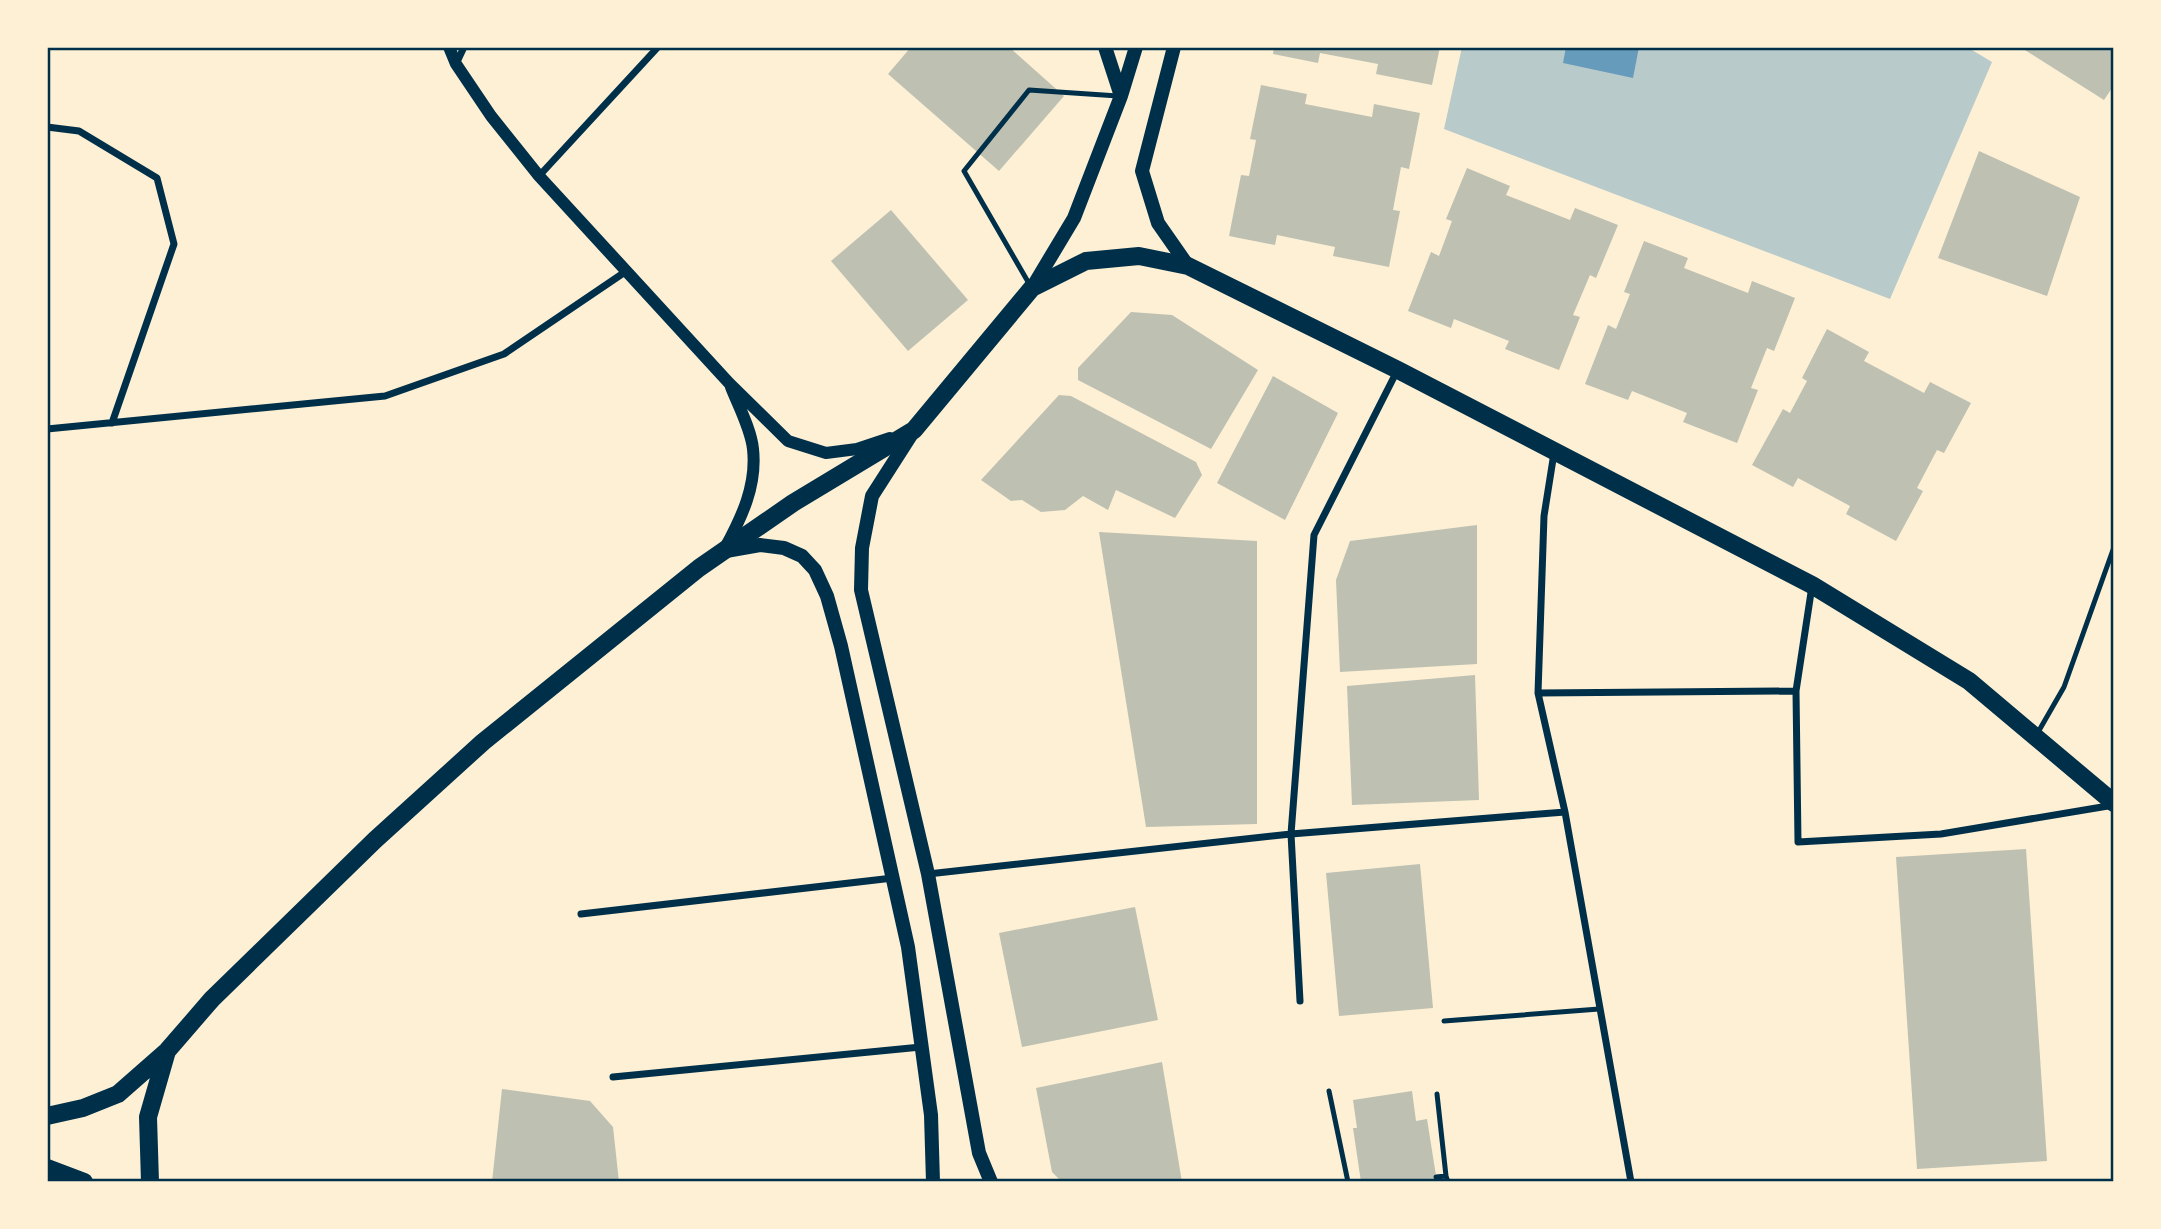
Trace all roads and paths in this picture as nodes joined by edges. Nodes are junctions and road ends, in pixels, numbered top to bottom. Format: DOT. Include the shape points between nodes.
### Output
graph roads {
  1 [pos="449,47"];
  2 [pos="464,47"];
  3 [pos="658,47"];
  4 [pos="1105,47"];
  5 [pos="1136,47"];
  6 [pos="1174,47"];
  7 [pos="456,64"];
  8 [pos="1121,96"];
  9 [pos="47,127"];
  10 [pos="539,176"];
  11 [pos="1188,266"];
  12 [pos="625,272"];
  13 [pos="1032,288"];
  14 [pos="1398,370"];
  15 [pos="729,383"];
  16 [pos="112,423"];
  17 [pos="47,429"];
  18 [pos="914,430"];
  19 [pos="1554,453"];
  20 [pos="2114,547"];
  21 [pos="723,551"];
  22 [pos="1812,585"];
  23 [pos="1796,691"];
  24 [pos="1538,694"];
  25 [pos="2035,737"];
  26 [pos="2114,804"];
  27 [pos="1564,812"];
  28 [pos="1291,834"];
  29 [pos="928,874"];
  30 [pos="893,878"];
  31 [pos="581,914"];
  32 [pos="1300,1001"];
  33 [pos="1599,1009"];
  34 [pos="1444,1021"];
  35 [pos="921,1046"];
  36 [pos="167,1051"];
  37 [pos="613,1077"];
  38 [pos="1329,1091"];
  39 [pos="1437,1094"];
  40 [pos="47,1116"];
  41 [pos="979,1153"];
  42 [pos="47,1168"];
  43 [pos="1436,1177"];
  44 [pos="1447,1179"];
  45 [pos="83,1182"];
  46 [pos="150,1182"];
  47 [pos="933,1182"];
  48 [pos="982,1182"];
  49 [pos="990,1182"];
  50 [pos="1348,1182"];
  51 [pos="1631,1182"];
  1 -- 7 [label="street"];
  2 -- 7 [label="street"];
  3 -- 10 [label="street"];
  4 -- 8 [label="main road"];
  5 -- 8 [label="main road"];
  6 -- 11 [label="main road" via="1142,171 1158,223"];
  7 -- 10 [label="street"];
  8 -- 13 [label="main road" via="1074,218"];
  8 -- 13 [label="lane" via="1029,90 964,171"];
  9 -- 16 [label="street" via="79,131 157,178 174,244"];
  10 -- 12 [label="street"];
  11 -- 13 [label="main road" via="1139,256 1086,261"];
  11 -- 14 [label="main road"];
  12 -- 15 [label="street"];
  12 -- 16 [label="street" via="504,354 385,396"];
  13 -- 18 [label="main road"];
  14 -- 19 [label="main road"];
  14 -- 28 [label="street" via="1314,535"];
  15 -- 18 [label="street" via="788,441 826,453 857,449"];
  15 -- 21 [label="street" via="753,447 744,513"];
  16 -- 17 [label="street"];
  18 -- 21 [label="main road"];
  18 -- 29 [label="main road" via="872,496 862,548 861,590"];
  19 -- 22 [label="main road"];
  19 -- 24 [label="street" via="1544,516"];
  20 -- 25 [label="lane" via="2064,687"];
  21 -- 30 [label="main road" via="760,545 784,548 802,556 815,570 841,646"];
  21 -- 36 [label="main road" via="483,742 212,999"];
  22 -- 23 [label="street"];
  22 -- 25 [label="main road" via="1969,681"];
  23 -- 24 [label="street"];
  23 -- 26 [label="street" via="1798,842 1941,834"];
  24 -- 27 [label="street"];
  25 -- 26 [label="main road"];
  27 -- 28 [label="street"];
  27 -- 33 [label="street"];
  28 -- 29 [label="street"];
  28 -- 32 [label="street"];
  29 -- 41 [label="main road"];
  30 -- 31 [label="street"];
  30 -- 35 [label="main road"];
  33 -- 34 [label="lane"];
  33 -- 51 [label="street"];
  35 -- 37 [label="street"];
  35 -- 47 [label="main road" via="931,1115"];
  36 -- 40 [label="main road" via="118,1094"];
  36 -- 46 [label="main road" via="148,1117"];
  38 -- 50 [label="lane"];
  39 -- 44 [label="lane"];
  41 -- 48 [label="main road"];
  41 -- 49 [label="main road"];
  42 -- 45 [label="main road"];
  43 -- 44 [label="lane"];
}
